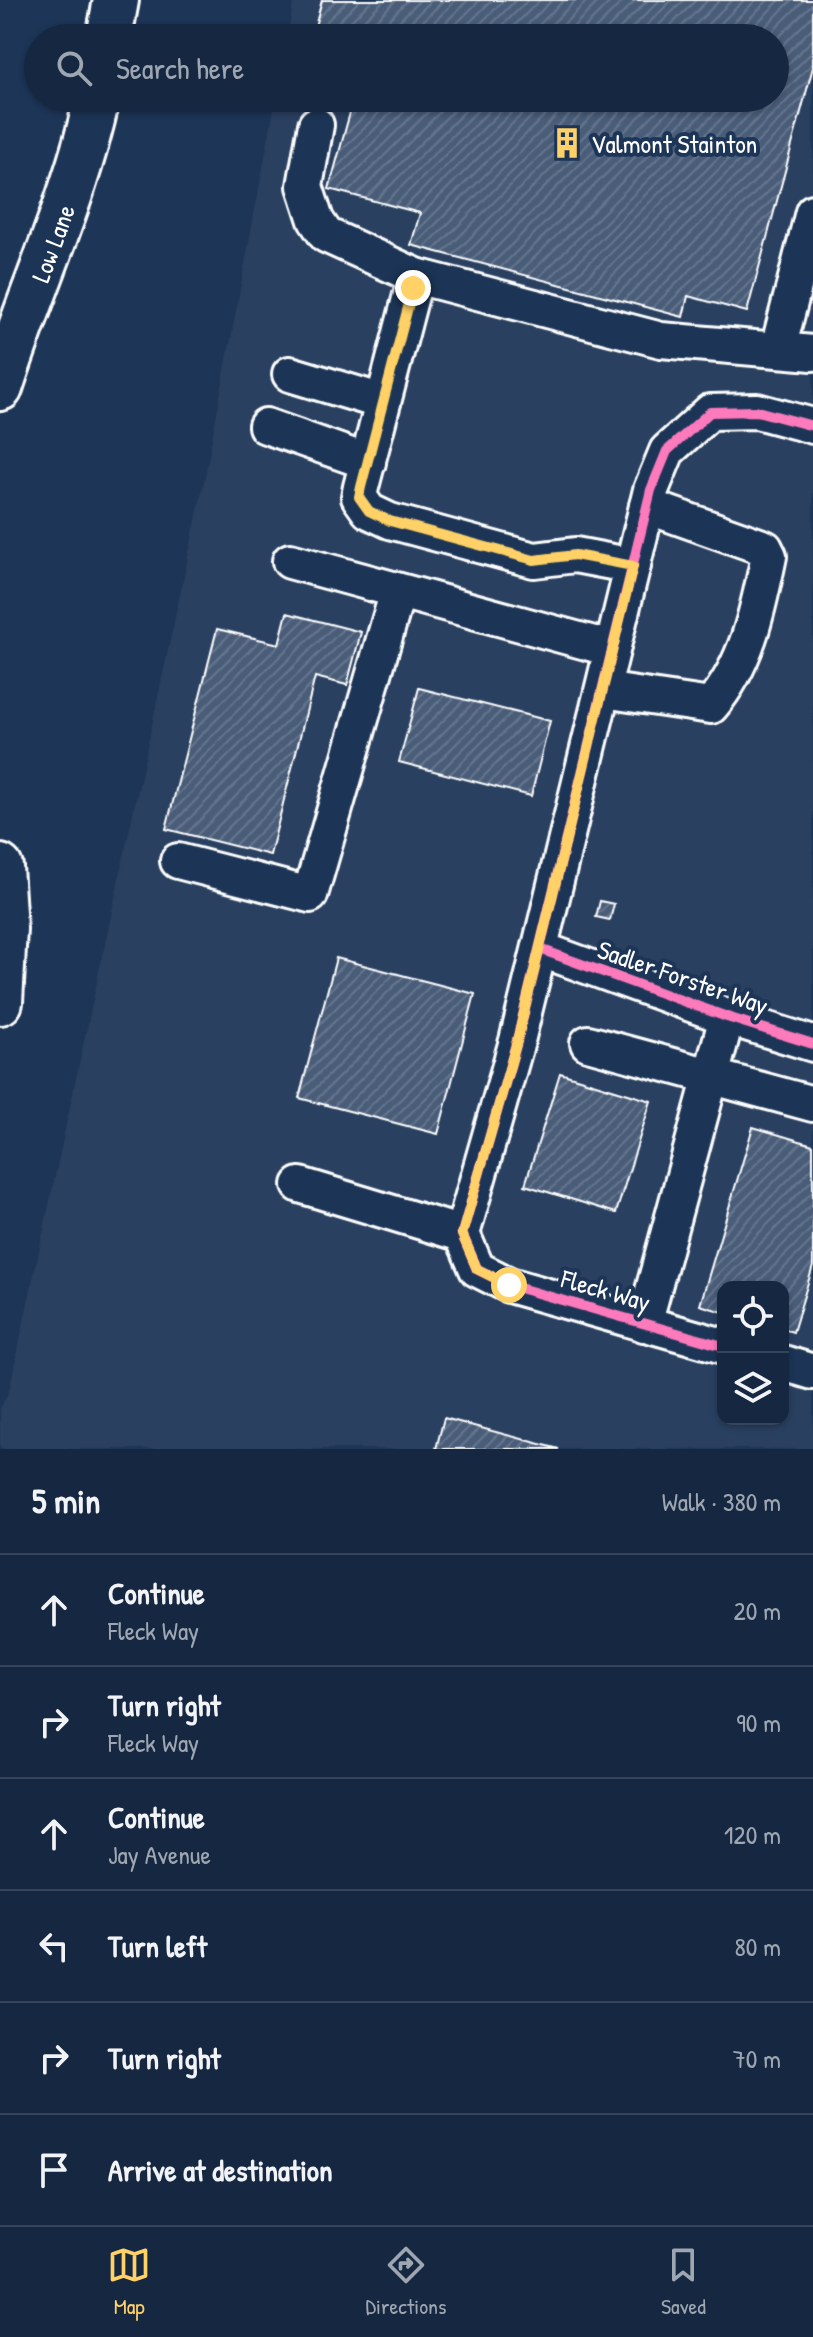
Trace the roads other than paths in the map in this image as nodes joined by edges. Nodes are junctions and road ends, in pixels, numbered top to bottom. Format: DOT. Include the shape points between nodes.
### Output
graph roads {
  1 [pos="116,0"];
  2 [pos="112,24"];
  3 [pos="93,112"];
  4 [pos="316,125"];
  5 [pos="813,212"];
  6 [pos="416,276"];
  7 [pos="778,349"];
  8 [pos="813,353"];
  9 [pos="290,374"];
  10 [pos="0,388"];
  11 [pos="383,402"];
  12 [pos="266,426"];
  13 [pos="813,426"];
  14 [pos="368,462"];
  15 [pos="647,506"];
  16 [pos="290,561"];
  17 [pos="633,566"];
  18 [pos="398,591"];
  19 [pos="612,649"];
  20 [pos="603,690"];
  21 [pos="178,861"];
  22 [pos="0,867"];
  23 [pos="540,949"];
  24 [pos="0,1002"];
  25 [pos="727,1017"];
  26 [pos="588,1043"];
  27 [pos="813,1044"];
  28 [pos="710,1077"];
  29 [pos="813,1104"];
  30 [pos="300,1185"];
  31 [pos="462,1234"];
  32 [pos="644,1324"];
  33 [pos="717,1344"];
  34 [pos="789,1365"];
  35 [pos="813,1372"];
  1 -- 2 [label="main road"];
  3 -- 10 [label="main road, Low Lane" via="67,202"];
  4 -- 6 [label="street" via="305,186 316,220 326,235"];
  5 -- 7 [label="street"];
  6 -- 7 [label="street" via="661,340"];
  6 -- 11 [label="street"];
  7 -- 8 [label="street"];
  9 -- 11 [label="street"];
  11 -- 14 [label="street"];
  12 -- 14 [label="street"];
  13 -- 15 [label="street" via="757,411 710,412 667,451"];
  14 -- 17 [label="street" via="359,497 369,511 390,521 534,560 575,555"];
  15 -- 17 [label="street"];
  15 -- 20 [label="street" via="765,548 769,556 753,633 711,706"];
  16 -- 18 [label="street"];
  17 -- 19 [label="street"];
  18 -- 19 [label="street"];
  18 -- 21 [label="street" via="310,895"];
  19 -- 20 [label="street"];
  20 -- 23 [label="street"];
  22 -- 24 [label="main road"];
  23 -- 25 [label="street, Sadler Forster Way"];
  23 -- 31 [label="street"];
  25 -- 27 [label="street, Sadler Forster Way"];
  25 -- 28 [label="street"];
  26 -- 28 [label="street"];
  28 -- 29 [label="street"];
  28 -- 32 [label="street"];
  30 -- 31 [label="street"];
  31 -- 32 [label="street, Fleck Way" via="477,1269 509,1285"];
  32 -- 33 [label="street, Fleck Way"];
  34 -- 35 [label="street"];
}
